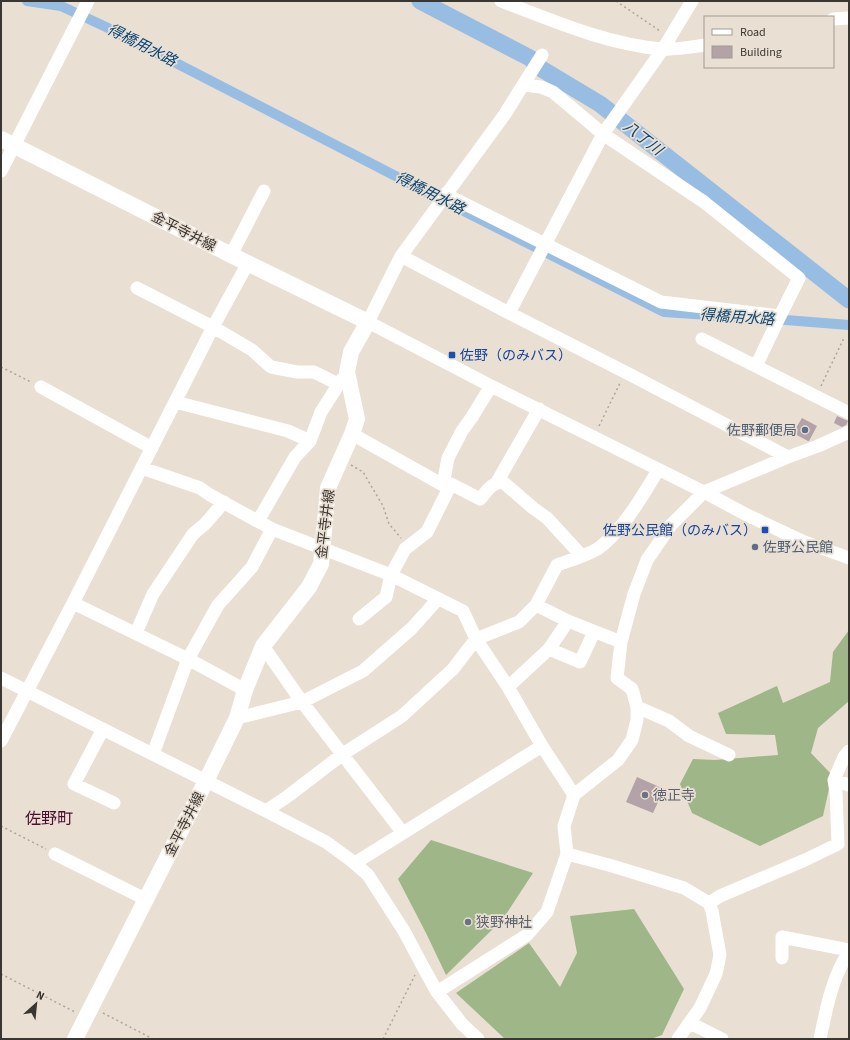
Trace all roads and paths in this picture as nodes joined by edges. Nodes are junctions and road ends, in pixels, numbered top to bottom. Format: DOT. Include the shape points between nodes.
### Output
graph roads {
  1 [pos="88,1"];
  2 [pos="501,1"];
  3 [pos="616,1"];
  4 [pos="692,1"];
  5 [pos="849,18"];
  6 [pos="834,20"];
  7 [pos="670,37"];
  8 [pos="704,45"];
  9 [pos="663,49"];
  10 [pos="542,55"];
  11 [pos="523,85"];
  12 [pos="603,134"];
  13 [pos="7,142"];
  14 [pos="1,171"];
  15 [pos="264,191"];
  16 [pos="443,198"];
  17 [pos="543,248"];
  18 [pos="231,255"];
  19 [pos="401,256"];
  20 [pos="248,263"];
  21 [pos="136,288"];
  22 [pos="509,313"];
  23 [pos="778,321"];
  24 [pos="368,322"];
  25 [pos="213,327"];
  26 [pos="844,338"];
  27 [pos="702,339"];
  28 [pos="756,366"];
  29 [pos="1,367"];
  30 [pos="625,372"];
  31 [pos="342,378"];
  32 [pos="491,386"];
  33 [pos="40,387"];
  34 [pos="815,396"];
  35 [pos="175,402"];
  36 [pos="539,409"];
  37 [pos="849,413"];
  38 [pos="849,432"];
  39 [pos="352,434"];
  40 [pos="593,437"];
  41 [pos="310,441"];
  42 [pos="152,448"];
  43 [pos="788,457"];
  44 [pos="341,459"];
  45 [pos="142,468"];
  46 [pos="658,470"];
  47 [pos="497,482"];
  48 [pos="447,485"];
  49 [pos="704,492"];
  50 [pos="224,502"];
  51 [pos="258,521"];
  52 [pos="272,529"];
  53 [pos="409,547"];
  54 [pos="322,548"];
  55 [pos="582,555"];
  56 [pos="849,558"];
  57 [pos="390,575"];
  58 [pos="438,598"];
  59 [pos="73,603"];
  60 [pos="536,605"];
  61 [pos="359,619"];
  62 [pos="568,621"];
  63 [pos="594,632"];
  64 [pos="136,633"];
  65 [pos="476,639"];
  66 [pos="621,642"];
  67 [pos="263,646"];
  68 [pos="548,649"];
  69 [pos="188,659"];
  70 [pos="1,678"];
  71 [pos="508,687"];
  72 [pos="245,690"];
  73 [pos="27,692"];
  74 [pos="302,702"];
  75 [pos="637,707"];
  76 [pos="237,718"];
  77 [pos="102,729"];
  78 [pos="1,741"];
  79 [pos="542,746"];
  80 [pos="849,751"];
  81 [pos="153,754"];
  82 [pos="343,754"];
  83 [pos="729,755"];
  84 [pos="206,781"];
  85 [pos="845,783"];
  86 [pos="574,795"];
  87 [pos="114,802"];
  88 [pos="266,811"];
  89 [pos="1,826"];
  90 [pos="403,833"];
  91 [pos="55,854"];
  92 [pos="567,854"];
  93 [pos="355,863"];
  94 [pos="145,899"];
  95 [pos="709,903"];
  96 [pos="849,951"];
  97 [pos="782,958"];
  98 [pos="421,963"];
  99 [pos="1,974"];
  100 [pos="437,992"];
  101 [pos="88,1012"];
  102 [pos="690,1023"];
  103 [pos="75,1039"];
  104 [pos="153,1039"];
  105 [pos="382,1039"];
  106 [pos="478,1039"];
  107 [pos="678,1039"];
  108 [pos="722,1039"];
  109 [pos="820,1039"];
  1 -- 13 [label="street"];
  2 -- 9 [label="street" via="583,33"];
  3 -- 7 [label="path"];
  4 -- 7 [label="street"];
  5 -- 6 [label="street"];
  7 -- 9 [label="street"];
  8 -- 9 [label="street"];
  9 -- 12 [label="street"];
  10 -- 11 [label="street"];
  11 -- 12 [label="street" via="541,87 553,92"];
  11 -- 16 [label="street" via="505,114"];
  12 -- 17 [label="street"];
  12 -- 23 [label="street" via="704,202 799,278"];
  13 -- 14 [label="street"];
  13 -- 18 [label="main road, 金平寺井線"];
  15 -- 18 [label="street"];
  16 -- 17 [label="street"];
  16 -- 19 [label="street"];
  17 -- 22 [label="street"];
  17 -- 23 [label="street" via="661,302"];
  18 -- 20 [label="main road, 金平寺井線"];
  19 -- 22 [label="street"];
  19 -- 24 [label="street"];
  20 -- 24 [label="main road, 金平寺井線"];
  20 -- 25 [label="street"];
  21 -- 25 [label="street"];
  22 -- 30 [label="street"];
  23 -- 28 [label="street"];
  24 -- 31 [label="main road, 金平寺井線" via="351,352"];
  24 -- 32 [label="street"];
  25 -- 31 [label="street" via="252,350 271,367"];
  25 -- 35 [label="street"];
  26 -- 34 [label="path"];
  27 -- 28 [label="street"];
  28 -- 34 [label="street"];
  29 -- 33 [label="path"];
  30 -- 40 [label="path"];
  30 -- 43 [label="street"];
  31 -- 39 [label="main road, 金平寺井線" via="352,393 356,419"];
  31 -- 41 [label="street" via="321,412"];
  32 -- 36 [label="street"];
  32 -- 48 [label="street" via="448,458"];
  33 -- 42 [label="street"];
  34 -- 37 [label="street"];
  35 -- 41 [label="street" via="288,431"];
  35 -- 42 [label="street"];
  36 -- 40 [label="street"];
  36 -- 47 [label="street"];
  38 -- 43 [label="street"];
  39 -- 44 [label="main road, 金平寺井線"];
  39 -- 48 [label="street"];
  40 -- 46 [label="street"];
  41 -- 51 [label="street" via="295,457"];
  42 -- 45 [label="street"];
  43 -- 49 [label="street"];
  44 -- 53 [label="path" via="363,472 383,506 389,524"];
  44 -- 54 [label="main road, 金平寺井線" via="328,488"];
  45 -- 50 [label="street" via="200,488"];
  45 -- 59 [label="street"];
  46 -- 49 [label="street"];
  46 -- 55 [label="street" via="646,491 610,538 599,548"];
  47 -- 48 [label="street" via="480,499"];
  47 -- 55 [label="street" via="503,482 547,518"];
  48 -- 53 [label="street" via="427,532"];
  49 -- 56 [label="street" via="802,541"];
  49 -- 66 [label="street" via="671,525 647,560 634,594"];
  50 -- 51 [label="street"];
  50 -- 64 [label="street" via="193,534 153,594"];
  51 -- 52 [label="street"];
  52 -- 54 [label="street"];
  52 -- 69 [label="street" via="252,567 218,605"];
  53 -- 57 [label="street" via="405,549"];
  54 -- 57 [label="street"];
  54 -- 67 [label="main road, 金平寺井線" via="321,564 309,587"];
  55 -- 60 [label="street" via="557,565"];
  57 -- 58 [label="street"];
  57 -- 61 [label="street" via="386,596"];
  58 -- 65 [label="street" via="463,610"];
  58 -- 74 [label="street" via="412,628 363,671"];
  59 -- 64 [label="street"];
  59 -- 73 [label="street"];
  60 -- 62 [label="street"];
  60 -- 65 [label="street" via="519,622"];
  62 -- 63 [label="street"];
  62 -- 68 [label="street"];
  63 -- 66 [label="street"];
  63 -- 68 [label="street" via="580,662"];
  64 -- 69 [label="street"];
  65 -- 71 [label="street"];
  65 -- 82 [label="street" via="453,669 402,716"];
  66 -- 75 [label="street" via="617,678 632,689"];
  67 -- 72 [label="main road, 金平寺井線"];
  67 -- 74 [label="street"];
  68 -- 71 [label="street"];
  69 -- 72 [label="street"];
  69 -- 81 [label="street"];
  70 -- 73 [label="street"];
  71 -- 79 [label="street"];
  72 -- 76 [label="main road, 金平寺井線"];
  73 -- 77 [label="street"];
  73 -- 78 [label="street"];
  74 -- 76 [label="street"];
  74 -- 82 [label="street"];
  75 -- 83 [label="street" via="670,721 689,736"];
  75 -- 86 [label="street" via="632,740 618,760"];
  76 -- 84 [label="main road, 金平寺井線"];
  77 -- 81 [label="street"];
  77 -- 87 [label="street" via="74,784"];
  79 -- 86 [label="street"];
  79 -- 90 [label="street"];
  80 -- 85 [label="street" via="844,757"];
  81 -- 84 [label="street"];
  82 -- 88 [label="street"];
  82 -- 90 [label="street"];
  84 -- 88 [label="street"];
  84 -- 94 [label="main road, 金平寺井線"];
  85 -- 95 [label="street" via="836,792 838,844"];
  86 -- 92 [label="street" via="564,826"];
  88 -- 93 [label="street" via="326,842"];
  89 -- 91 [label="path"];
  90 -- 93 [label="street"];
  91 -- 94 [label="street"];
  92 -- 95 [label="street" via="609,864 684,888"];
  92 -- 100 [label="street" via="547,912 527,935"];
  93 -- 98 [label="street" via="368,875"];
  94 -- 101 [label="main road, 金平寺井線"];
  95 -- 102 [label="street" via="720,955 716,974"];
  96 -- 97 [label="street" via="782,937"];
  96 -- 109 [label="street" via="832,991"];
  98 -- 100 [label="street"];
  98 -- 105 [label="path"];
  99 -- 101 [label="path"];
  100 -- 106 [label="street" via="462,1024"];
  101 -- 103 [label="main road, 金平寺井線"];
  101 -- 104 [label="path"];
  102 -- 107 [label="street"];
  102 -- 108 [label="street"];
}
